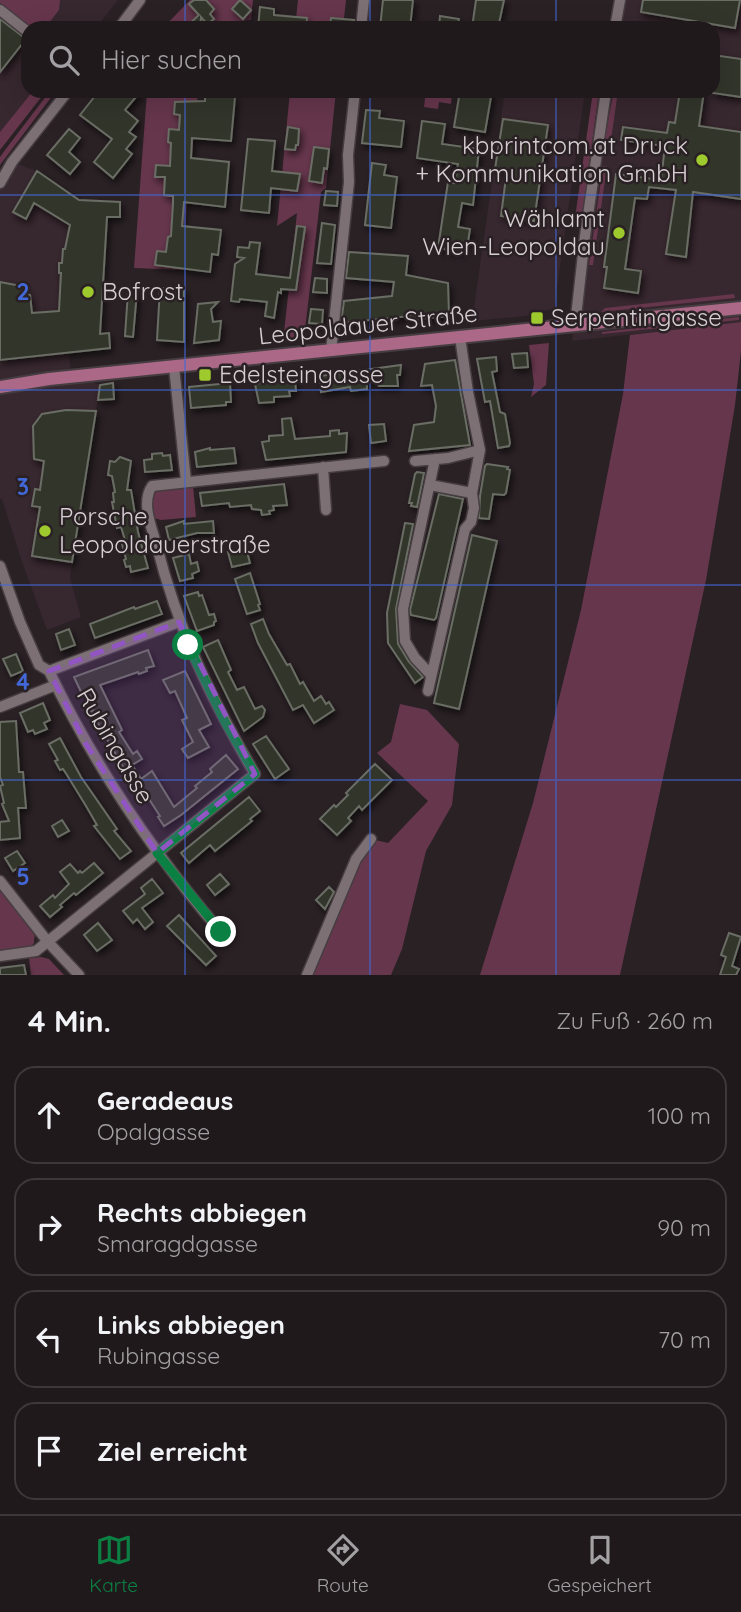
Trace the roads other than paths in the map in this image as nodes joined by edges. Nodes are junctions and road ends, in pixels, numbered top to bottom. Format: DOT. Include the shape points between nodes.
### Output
graph roads {
  1 [pos="140,0"];
  2 [pos="364,0"];
  3 [pos="620,0"];
  4 [pos="0,10"];
  5 [pos="124,21"];
  6 [pos="362,21"];
  7 [pos="616,21"];
  8 [pos="21,26"];
  9 [pos="62,98"];
  10 [pos="354,98"];
  11 [pos="605,98"];
  12 [pos="0,183"];
  13 [pos="741,308"];
  14 [pos="575,326"];
  15 [pos="460,337"];
  16 [pos="331,351"];
  17 [pos="174,367"];
  18 [pos="0,387"];
  19 [pos="480,450"];
  20 [pos="435,459"];
  21 [pos="384,461"];
  22 [pos="415,461"];
  23 [pos="321,467"];
  24 [pos="186,481"];
  25 [pos="430,485"];
  26 [pos="472,493"];
  27 [pos="326,510"];
  28 [pos="0,566"];
  29 [pos="179,622"];
  30 [pos="49,671"];
  31 [pos="431,675"];
  32 [pos="56,685"];
  33 [pos="428,691"];
  34 [pos="0,707"];
  35 [pos="372,839"];
  36 [pos="157,853"];
  37 [pos="0,881"];
  38 [pos="221,932"];
  39 [pos="48,942"];
  40 [pos="0,956"];
  41 [pos="79,975"];
  42 [pos="307,975"];
  1 -- 5 [label="street"];
  2 -- 6 [label="street"];
  3 -- 7 [label="street"];
  4 -- 8 [label="street"];
  9 -- 12 [label="street"];
  10 -- 16 [label="street"];
  11 -- 14 [label="street"];
  13 -- 14 [label="main road, Leopoldauer Straße"];
  14 -- 15 [label="main road, Leopoldauer Straße"];
  15 -- 16 [label="main road, Leopoldauer Straße"];
  15 -- 19 [label="street"];
  16 -- 17 [label="main road, Leopoldauer Straße"];
  17 -- 18 [label="main road, Leopoldauer Straße"];
  17 -- 24 [label="street"];
  19 -- 20 [label="street"];
  19 -- 26 [label="street"];
  20 -- 22 [label="street"];
  20 -- 25 [label="street"];
  21 -- 23 [label="street"];
  23 -- 24 [label="street"];
  23 -- 27 [label="street"];
  24 -- 29 [label="street" via="152,486 146,500"];
  25 -- 26 [label="street"];
  25 -- 31 [label="street" via="403,609 405,641"];
  26 -- 31 [label="street" via="471,522 465,529"];
  28 -- 30 [label="street, Rubingasse" via="39,665"];
  29 -- 30 [label="street"];
  29 -- 36 [label="street" via="211,695 255,774"];
  30 -- 32 [label="street, Rubingasse"];
  31 -- 33 [label="street"];
  32 -- 34 [label="street"];
  32 -- 36 [label="street, Rubingasse" via="86,744"];
  35 -- 42 [label="street" via="356,859"];
  36 -- 38 [label="street, Rubingasse"];
  36 -- 39 [label="street"];
  37 -- 39 [label="street"];
  39 -- 40 [label="street" via="36,951"];
  39 -- 41 [label="street"];
}
